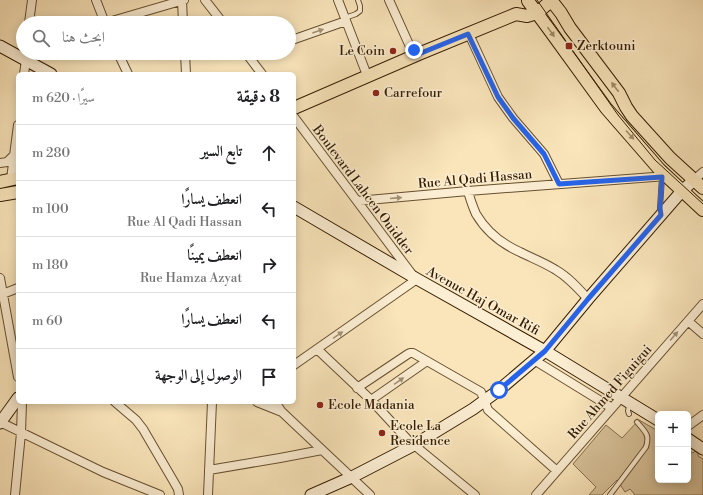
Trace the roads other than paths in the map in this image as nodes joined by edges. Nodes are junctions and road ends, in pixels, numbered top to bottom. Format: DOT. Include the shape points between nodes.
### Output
graph roads {
  1 [pos="32,0"];
  2 [pos="96,0"];
  3 [pos="183,0"];
  4 [pos="205,0"];
  5 [pos="338,0"];
  6 [pos="358,0"];
  7 [pos="389,0"];
  8 [pos="528,0"];
  9 [pos="552,0"];
  10 [pos="537,13"];
  11 [pos="516,14"];
  12 [pos="30,16"];
  13 [pos="102,16"];
  14 [pos="129,16"];
  15 [pos="183,16"];
  16 [pos="218,16"];
  17 [pos="346,19"];
  18 [pos="468,34"];
  19 [pos="296,38"];
  20 [pos="0,46"];
  21 [pos="416,52"];
  22 [pos="16,53"];
  23 [pos="26,60"];
  24 [pos="30,60"];
  25 [pos="121,60"];
  26 [pos="185,60"];
  27 [pos="254,60"];
  28 [pos="365,70"];
  29 [pos="24,72"];
  30 [pos="48,72"];
  31 [pos="127,72"];
  32 [pos="186,72"];
  33 [pos="261,72"];
  34 [pos="296,99"];
  35 [pos="296,107"];
  36 [pos="296,115"];
  37 [pos="296,119"];
  38 [pos="16,140"];
  39 [pos="14,155"];
  40 [pos="0,163"];
  41 [pos="664,176"];
  42 [pos="700,180"];
  43 [pos="559,184"];
  44 [pos="10,185"];
  45 [pos="683,190"];
  46 [pos="468,191"];
  47 [pos="0,195"];
  48 [pos="357,201"];
  49 [pos="296,209"];
  50 [pos="703,210"];
  51 [pos="661,215"];
  52 [pos="0,278"];
  53 [pos="415,278"];
  54 [pos="16,289"];
  55 [pos="2,295"];
  56 [pos="588,299"];
  57 [pos="703,304"];
  58 [pos="688,322"];
  59 [pos="703,334"];
  60 [pos="317,349"];
  61 [pos="545,351"];
  62 [pos="534,360"];
  63 [pos="427,361"];
  64 [pos="296,364"];
  65 [pos="16,367"];
  66 [pos="357,388"];
  67 [pos="371,400"];
  68 [pos="625,400"];
  69 [pos="16,401"];
  70 [pos="485,401"];
  71 [pos="22,404"];
  72 [pos="117,404"];
  73 [pos="212,404"];
  74 [pos="262,404"];
  75 [pos="276,404"];
  76 [pos="612,408"];
  77 [pos="282,412"];
  78 [pos="629,414"];
  79 [pos="703,415"];
  80 [pos="655,418"];
  81 [pos="0,422"];
  82 [pos="637,422"];
  83 [pos="691,424"];
  84 [pos="21,433"];
  85 [pos="691,441"];
  86 [pos="414,445"];
  87 [pos="703,449"];
  88 [pos="322,450"];
  89 [pos="209,470"];
  90 [pos="557,471"];
  91 [pos="352,477"];
  92 [pos="15,495"];
  93 [pos="160,495"];
  94 [pos="179,495"];
  95 [pos="208,495"];
  96 [pos="311,495"];
  97 [pos="370,495"];
  98 [pos="475,495"];
  99 [pos="536,495"];
  100 [pos="610,495"];
  1 -- 12 [label="street"];
  2 -- 13 [label="street"];
  3 -- 14 [label="street"];
  3 -- 15 [label="street"];
  4 -- 16 [label="street"];
  5 -- 17 [label="street"];
  6 -- 17 [label="lane" via="360,11"];
  7 -- 21 [label="street"];
  8 -- 10 [label="main road"];
  8 -- 11 [label="main road"];
  9 -- 10 [label="main road"];
  42 -- 9 [label="main road, one-way" via="670,158 632,116 620,94"];
  10 -- 11 [label="main road" via="527,16"];
  10 -- 41 [label="main road, one-way" via="606,108"];
  11 -- 18 [label="main road"];
  19 -- 17 [label="street, one-way"];
  17 -- 28 [label="street"];
  18 -- 21 [label="main road"];
  18 -- 43 [label="street" via="498,97 544,154"];
  20 -- 22 [label="street"];
  21 -- 28 [label="main road"];
  21 -- 35 [label="main road"];
  21 -- 36 [label="main road" via="420,60"];
  23 -- 29 [label="street"];
  24 -- 30 [label="street"];
  25 -- 31 [label="street"];
  26 -- 32 [label="street"];
  27 -- 33 [label="street"];
  28 -- 34 [label="main road"];
  37 -- 48 [label="street, Boulevard Lahcen Ouidder"];
  38 -- 39 [label="street"];
  39 -- 40 [label="street" via="7,162"];
  39 -- 44 [label="street"];
  41 -- 43 [label="street, Rue Al Qadi Hassan"];
  41 -- 45 [label="main road"];
  41 -- 51 [label="lane"];
  42 -- 45 [label="street"];
  43 -- 46 [label="street, Rue Al Qadi Hassan"];
  44 -- 47 [label="main road"];
  45 -- 50 [label="main road"];
  45 -- 51 [label="street"];
  48 -- 46 [label="street, Rue Al Qadi Hassan, one-way"];
  46 -- 56 [label="street" via="479,218 497,238 509,247 563,274"];
  48 -- 53 [label="street, Boulevard Lahcen Ouidder"];
  49 -- 53 [label="street, Avenue Haj Omar Rifi"];
  51 -- 56 [label="street"];
  52 -- 55 [label="street"];
  60 -- 53 [label="street, one-way"];
  53 -- 61 [label="street, Avenue Haj Omar Rifi"];
  54 -- 55 [label="street"];
  55 -- 65 [label="street"];
  56 -- 61 [label="street"];
  57 -- 58 [label="street, Rue Ahmed Figuigui"];
  58 -- 59 [label="street"];
  68 -- 58 [label="street, Rue Ahmed Figuigui, one-way"];
  60 -- 64 [label="street"];
  60 -- 66 [label="street"];
  61 -- 62 [label="street"];
  61 -- 68 [label="street, Avenue Haj Omar Rifi"];
  62 -- 70 [label="street"];
  62 -- 76 [label="street"];
  63 -- 66 [label="street" via="410,353"];
  67 -- 63 [label="street, one-way"];
  63 -- 70 [label="street" via="481,392"];
  66 -- 67 [label="street"];
  67 -- 86 [label="street"];
  68 -- 76 [label="street, Rue Ahmed Figuigui"];
  68 -- 78 [label="lane"];
  68 -- 80 [label="street, Avenue Haj Omar Rifi"];
  69 -- 81 [label="street"];
  70 -- 86 [label="street"];
  70 -- 90 [label="street" via="488,410"];
  71 -- 84 [label="street"];
  72 -- 94 [label="street" via="143,429"];
  73 -- 89 [label="street"];
  74 -- 77 [label="street"];
  75 -- 77 [label="street"];
  76 -- 90 [label="street, Rue Ahmed Figuigui"];
  77 -- 88 [label="street"];
  79 -- 83 [label="street"];
  81 -- 84 [label="street"];
  82 -- 100 [label="lane" via="647,435 646,448"];
  84 -- 92 [label="street"];
  84 -- 93 [label="street" via="103,472"];
  85 -- 87 [label="street"];
  86 -- 91 [label="street"];
  86 -- 98 [label="street"];
  88 -- 89 [label="street"];
  88 -- 91 [label="street"];
  89 -- 95 [label="street"];
  90 -- 99 [label="street, Rue Ahmed Figuigui"];
  91 -- 96 [label="street"];
  91 -- 97 [label="street"];
}
